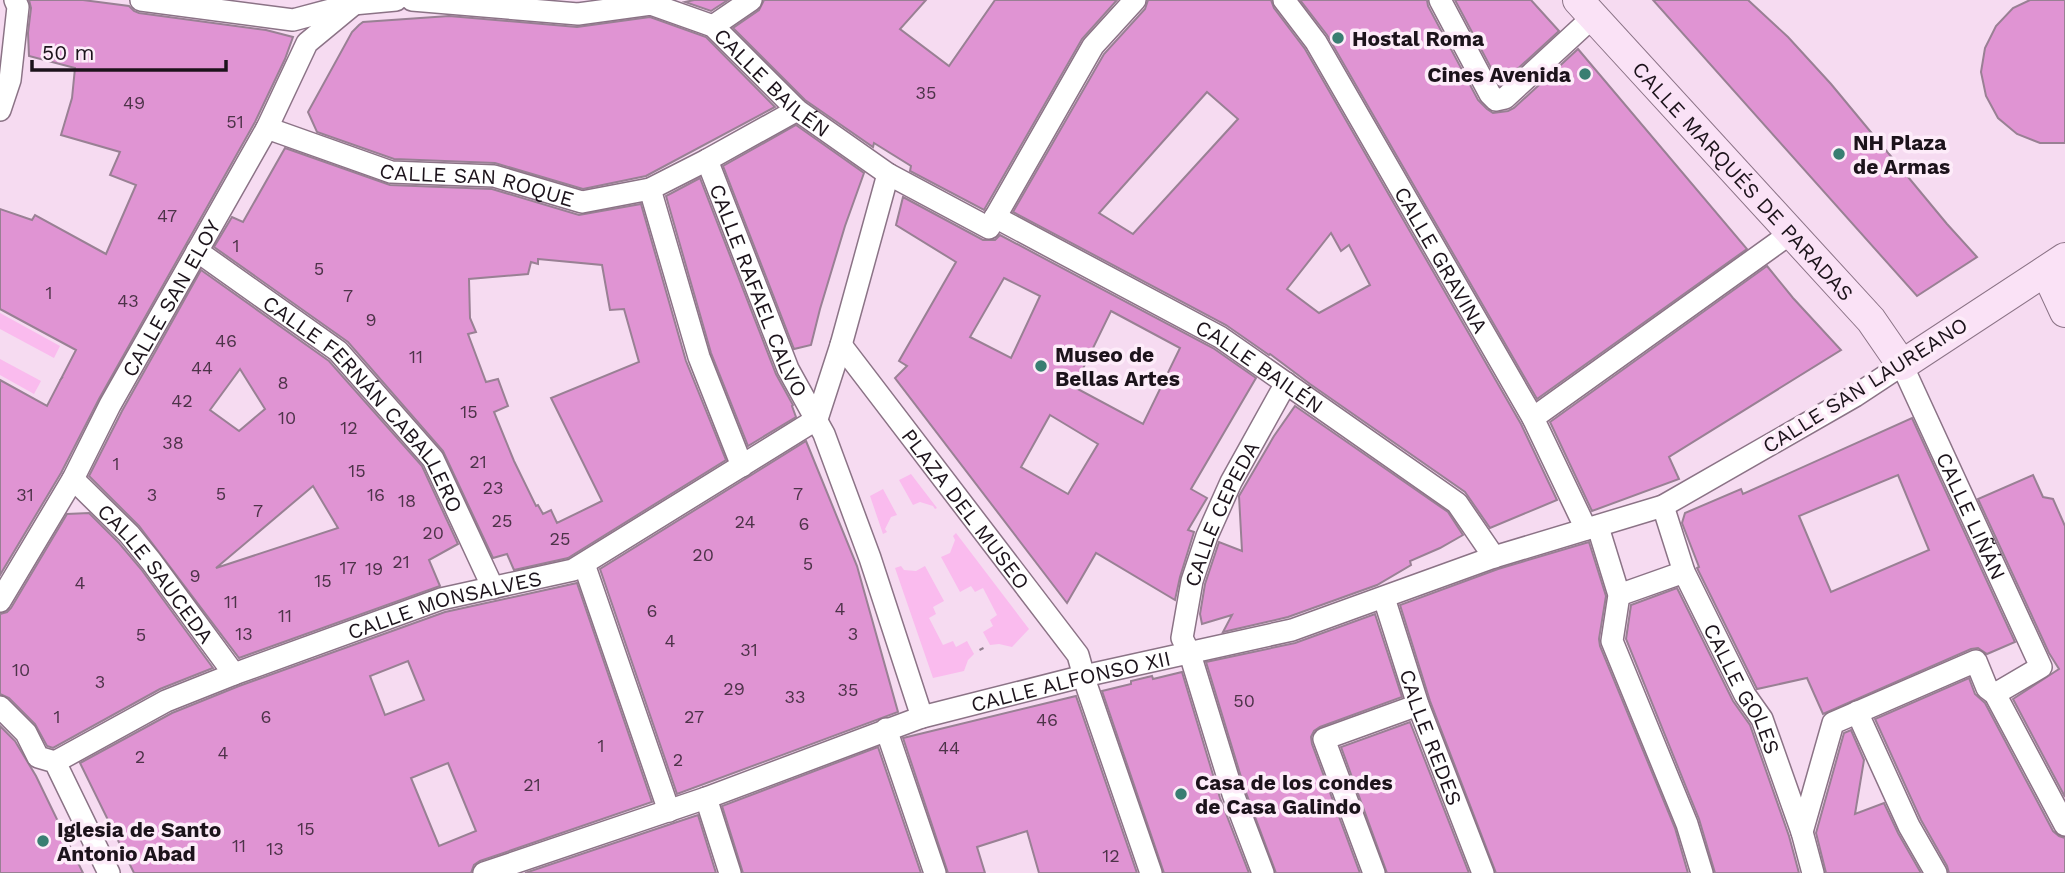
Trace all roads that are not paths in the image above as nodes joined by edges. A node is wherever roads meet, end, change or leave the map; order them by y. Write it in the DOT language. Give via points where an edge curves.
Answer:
graph roads {
  1 [pos="15,0"];
  2 [pos="141,0"];
  3 [pos="396,0"];
  4 [pos="412,0"];
  5 [pos="751,0"];
  6 [pos="1135,0"];
  7 [pos="1283,0"];
  8 [pos="1440,0"];
  9 [pos="356,2"];
  10 [pos="1586,9"];
  11 [pos="713,26"];
  12 [pos="0,110"];
  13 [pos="797,110"];
  14 [pos="267,128"];
  15 [pos="707,160"];
  16 [pos="888,174"];
  17 [pos="650,189"];
  18 [pos="992,222"];
  19 [pos="1791,233"];
  20 [pos="197,251"];
  21 [pos="2055,265"];
  22 [pos="2065,312"];
  23 [pos="841,345"];
  24 [pos="1902,365"];
  25 [pos="1286,383"];
  26 [pos="1533,418"];
  27 [pos="817,419"];
  28 [pos="742,466"];
  29 [pos="73,479"];
  30 [pos="1663,506"];
  31 [pos="1592,528"];
  32 [pos="1494,557"];
  33 [pos="584,564"];
  34 [pos="1684,572"];
  35 [pos="494,588"];
  36 [pos="1619,595"];
  37 [pos="1384,598"];
  38 [pos="0,601"];
  39 [pos="1190,654"];
  40 [pos="234,674"];
  41 [pos="1084,676"];
  42 [pos="1995,694"];
  43 [pos="1418,705"];
  44 [pos="0,707"];
  45 [pos="1857,712"];
  46 [pos="922,717"];
  47 [pos="886,729"];
  48 [pos="55,762"];
  49 [pos="706,798"];
  50 [pos="669,811"];
  51 [pos="2065,825"];
  52 [pos="1802,832"];
  53 [pos="109,873"];
  54 [pos="484,873"];
  55 [pos="730,873"];
  56 [pos="935,873"];
  57 [pos="1151,873"];
  58 [pos="1263,873"];
  59 [pos="1374,873"];
  60 [pos="1483,873"];
  61 [pos="1702,873"];
  62 [pos="1813,873"];
  63 [pos="1936,873"];
  1 -- 12 [label="street" via="10,80"];
  2 -- 9 [label="street" via="293,20"];
  3 -- 9 [label="street"];
  4 -- 11 [label="street, CALLE BAILÉN" via="578,14 652,4"];
  5 -- 11 [label="street"];
  6 -- 18 [label="street" via="1093,46"];
  7 -- 26 [label="street, CALLE GRAVINA" via="1316,42"];
  8 -- 10 [label="street" via="1496,100 1505,98"];
  9 -- 14 [label="street, CALLE SAN ELOY" via="307,43"];
  10 -- 19 [label="main road, CALLE MARQUÉS DE PARADAS"];
  11 -- 13 [label="street, CALLE BAILÉN"];
  13 -- 15 [label="street, CALLE SAN ROQUE"];
  13 -- 16 [label="street, CALLE BAILÉN"];
  14 -- 17 [label="street, CALLE SAN ROQUE" via="391,172 494,176 582,202"];
  14 -- 20 [label="street, CALLE SAN ELOY"];
  15 -- 17 [label="street, CALLE SAN ROQUE"];
  15 -- 27 [label="street, CALLE RAFAEL CALVO" via="788,369"];
  16 -- 18 [label="street, CALLE BAILÉN"];
  16 -- 23 [label="street"];
  17 -- 28 [label="street" via="699,357"];
  18 -- 25 [label="street, CALLE BAILÉN" via="1220,337"];
  19 -- 24 [label="main road, CALLE MARQUÉS DE PARADAS" via="1871,320"];
  19 -- 26 [label="street"];
  20 -- 29 [label="street, CALLE SAN ELOY" via="107,403"];
  20 -- 35 [label="street, CALLE FERNÁN CABALLERO" via="338,351 433,459"];
  21 -- 22 [label="main road"];
  21 -- 24 [label="main road, CALLE SAN LAUREANO"];
  23 -- 27 [label="street"];
  23 -- 41 [label="street, PLAZA DEL MUSEO" via="1078,655"];
  24 -- 30 [label="street, CALLE SAN LAUREANO"];
  24 -- 42 [label="street, CALLE LIÑÁN" via="2041,667"];
  25 -- 32 [label="street, CALLE BAILÉN" via="1457,503"];
  25 -- 39 [label="street, CALLE CEPEDA" via="1207,536 1192,580 1182,638"];
  26 -- 31 [label="street, CALLE GRAVINA"];
  27 -- 28 [label="street, CALLE MONSALVES"];
  27 -- 46 [label="street" via="870,558"];
  28 -- 33 [label="street, CALLE MONSALVES"];
  29 -- 38 [label="street, CALLE SAN ELOY"];
  29 -- 40 [label="street, CALLE SAUCEDA" via="152,561"];
  30 -- 31 [label="street, CALLE ALFONSO XII"];
  30 -- 34 [label="street, CALLE GOLES"];
  31 -- 32 [label="street, CALLE ALFONSO XII"];
  31 -- 36 [label="street, CALLE GRAVINA"];
  32 -- 37 [label="street, CALLE ALFONSO XII"];
  33 -- 35 [label="street, CALLE MONSALVES"];
  33 -- 50 [label="street"];
  34 -- 36 [label="street"];
  34 -- 52 [label="street, CALLE GOLES" via="1745,695 1762,719"];
  35 -- 40 [label="street, CALLE MONSALVES" via="441,599"];
  36 -- 61 [label="street" via="1612,640 1687,824"];
  37 -- 39 [label="street, CALLE ALFONSO XII" via="1292,630"];
  37 -- 43 [label="street, CALLE REDES"];
  39 -- 41 [label="street, CALLE ALFONSO XII"];
  39 -- 58 [label="street, CALLE CEPEDA"];
  40 -- 48 [label="street, CALLE MONSALVES" via="166,701"];
  41 -- 46 [label="street, CALLE ALFONSO XII"];
  41 -- 57 [label="street, PLAZA DEL MUSEO"];
  42 -- 45 [label="street" via="1987,688 1976,662"];
  42 -- 51 [label="street"];
  43 -- 59 [label="street" via="1324,739"];
  43 -- 60 [label="street, CALLE REDES"];
  44 -- 48 [label="street" via="26,733 38,757"];
  45 -- 52 [label="street" via="1833,723"];
  45 -- 63 [label="street" via="1909,826"];
  46 -- 47 [label="street, CALLE ALFONSO XII"];
  47 -- 49 [label="street, CALLE ALFONSO XII"];
  47 -- 56 [label="street"];
  48 -- 53 [label="street"];
  49 -- 50 [label="street, CALLE ALFONSO XII"];
  49 -- 55 [label="street"];
  50 -- 54 [label="street, CALLE ALFONSO XII"];
  52 -- 62 [label="street, CALLE GOLES"];
}
